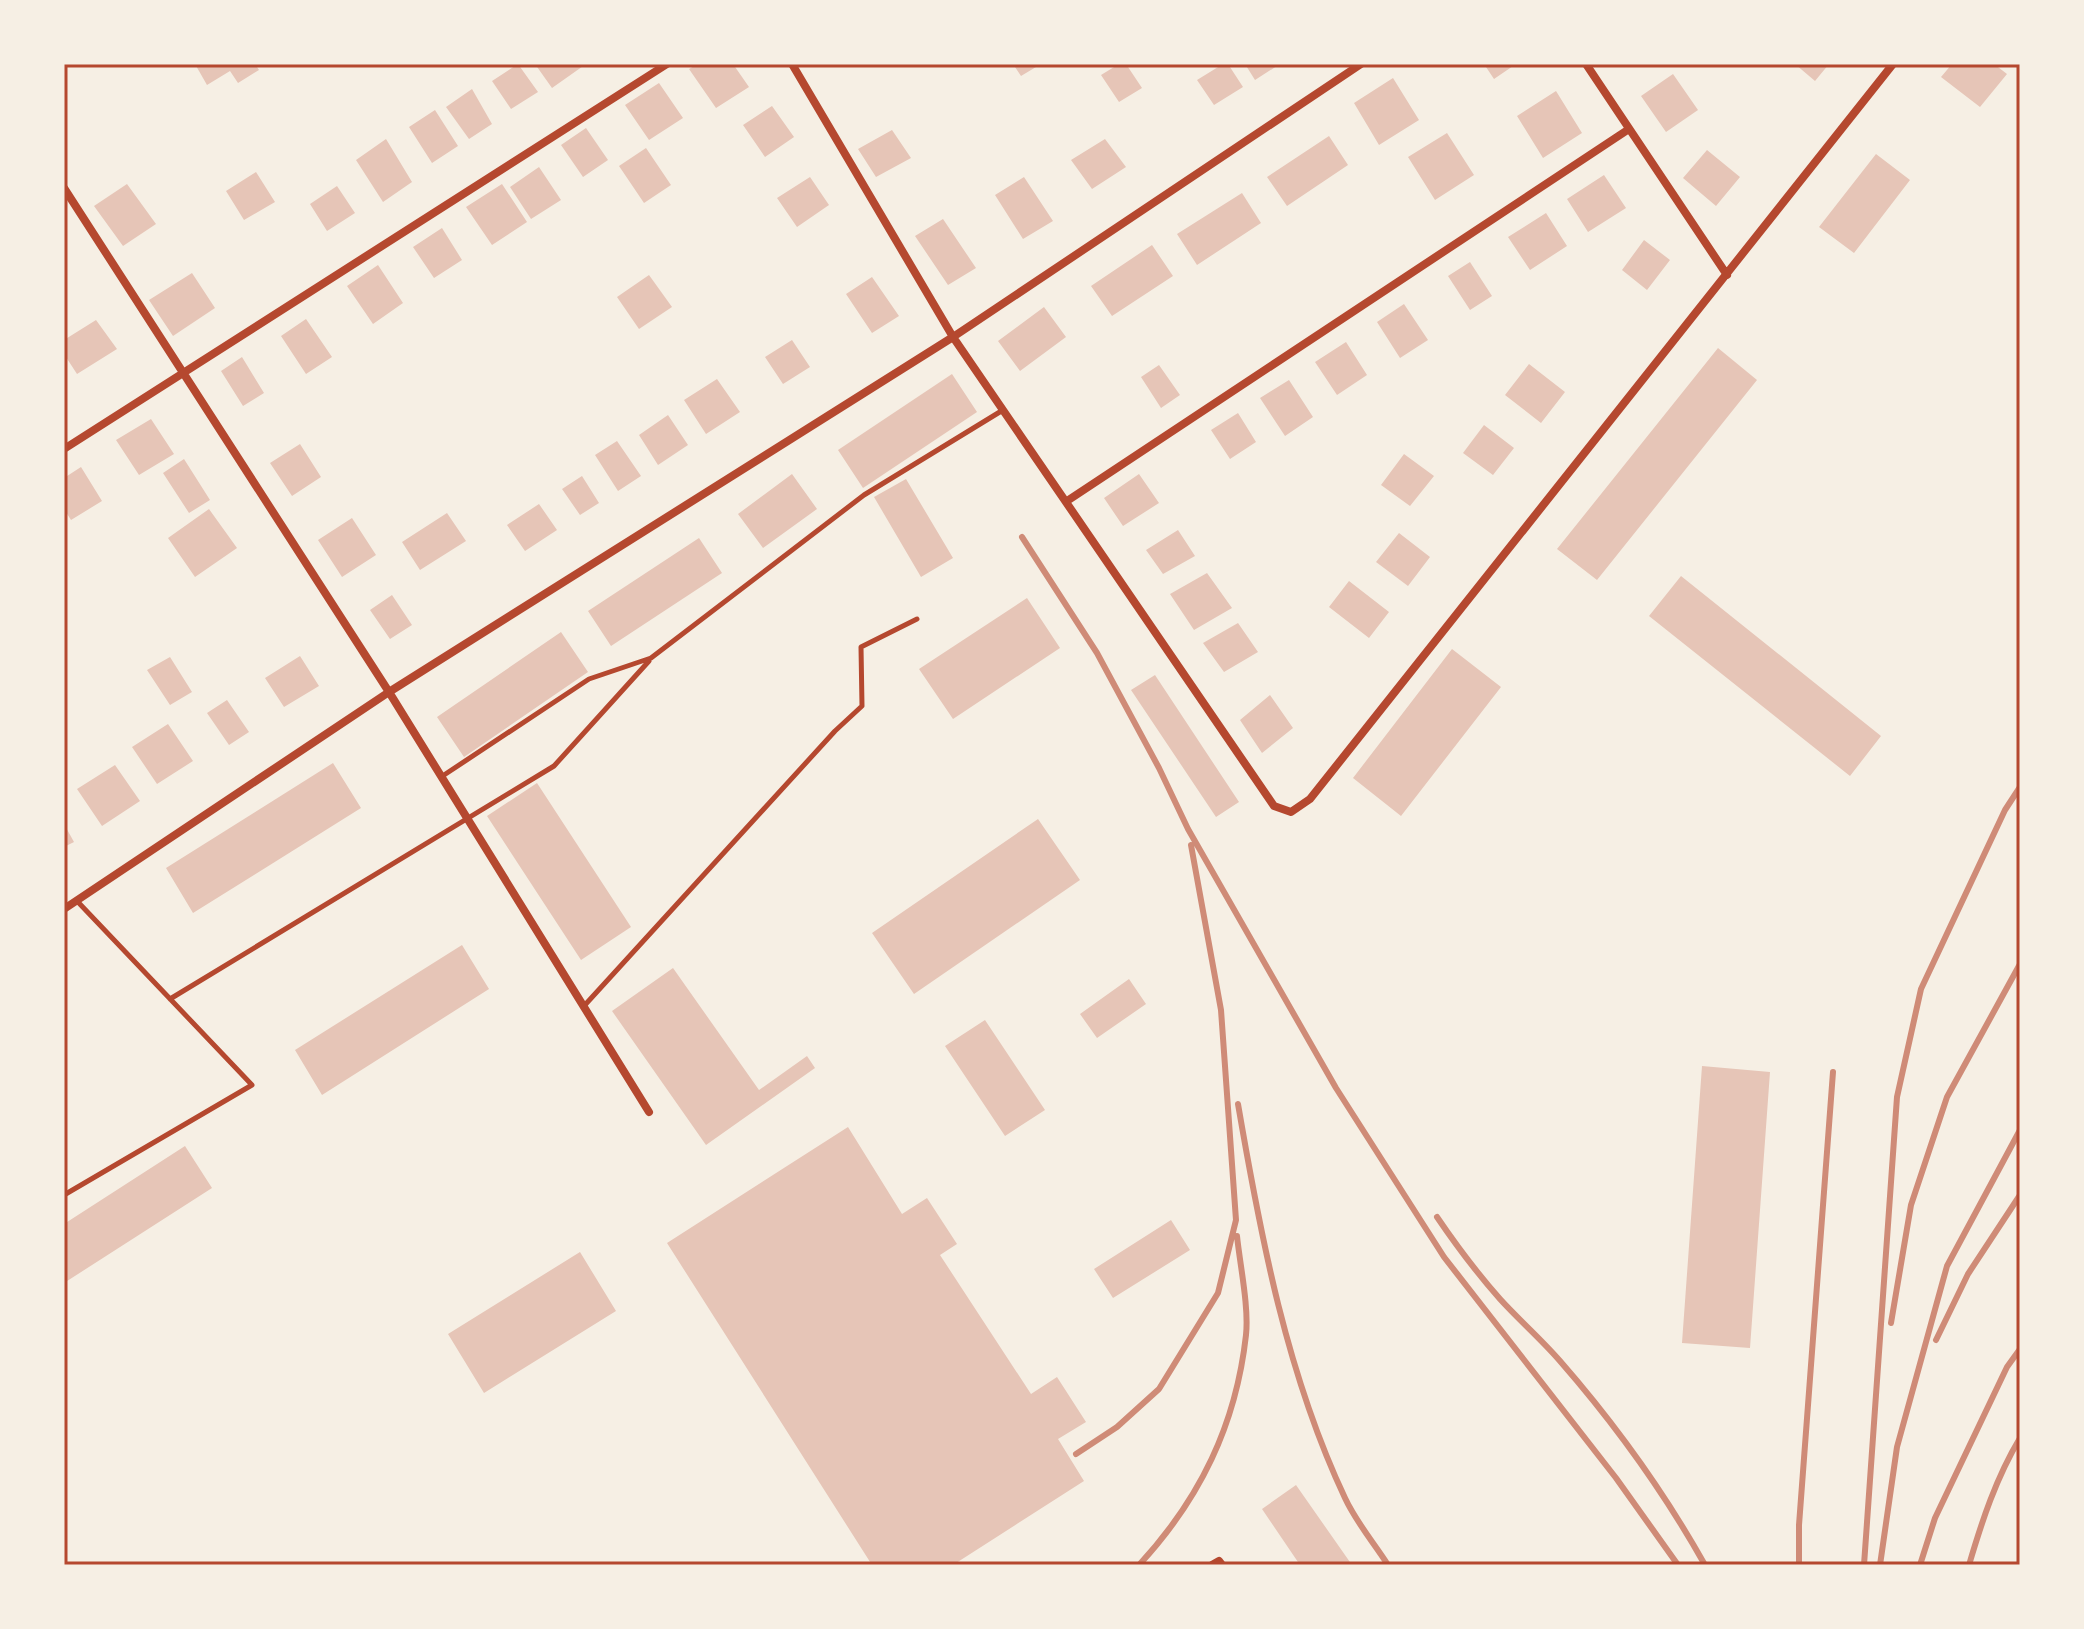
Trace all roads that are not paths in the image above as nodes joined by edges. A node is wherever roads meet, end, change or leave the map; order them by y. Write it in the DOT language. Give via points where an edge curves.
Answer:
graph roads {
  1 [pos="667,64"];
  2 [pos="792,64"];
  3 [pos="1361,64"];
  4 [pos="1586,64"];
  5 [pos="1893,64"];
  6 [pos="1629,129"];
  7 [pos="64,188"];
  8 [pos="1727,275"];
  9 [pos="953,337"];
  10 [pos="182,373"];
  11 [pos="1004,410"];
  12 [pos="64,449"];
  13 [pos="1067,501"];
  14 [pos="917,619"];
  15 [pos="651,658"];
  16 [pos="389,692"];
  17 [pos="441,777"];
  18 [pos="467,819"];
  19 [pos="77,901"];
  20 [pos="64,909"];
  21 [pos="170,999"];
  22 [pos="583,1007"];
  23 [pos="649,1112"];
  24 [pos="64,1195"];
  25 [pos="1212,1565"];
  26 [pos="1222,1565"];
  1 -- 10 [label="street"];
  2 -- 9 [label="street"];
  3 -- 9 [label="street"];
  4 -- 6 [label="street"];
  5 -- 8 [label="street"];
  6 -- 8 [label="street"];
  6 -- 13 [label="street"];
  7 -- 10 [label="street"];
  8 -- 13 [label="street" via="1310,799 1291,812 1274,806"];
  9 -- 11 [label="street"];
  9 -- 16 [label="street"];
  10 -- 12 [label="street"];
  10 -- 16 [label="street"];
  11 -- 13 [label="street"];
  11 -- 15 [label="lane" via="864,495"];
  14 -- 22 [label="lane" via="861,647 862,706"];
  15 -- 17 [label="lane" via="589,679"];
  15 -- 18 [label="lane" via="554,766"];
  16 -- 17 [label="street"];
  16 -- 19 [label="street"];
  17 -- 18 [label="street"];
  18 -- 21 [label="lane"];
  18 -- 22 [label="street"];
  19 -- 20 [label="street"];
  19 -- 21 [label="lane"];
  21 -- 24 [label="lane" via="252,1085"];
  22 -- 23 [label="street"];
  25 -- 26 [label="street"];
}
